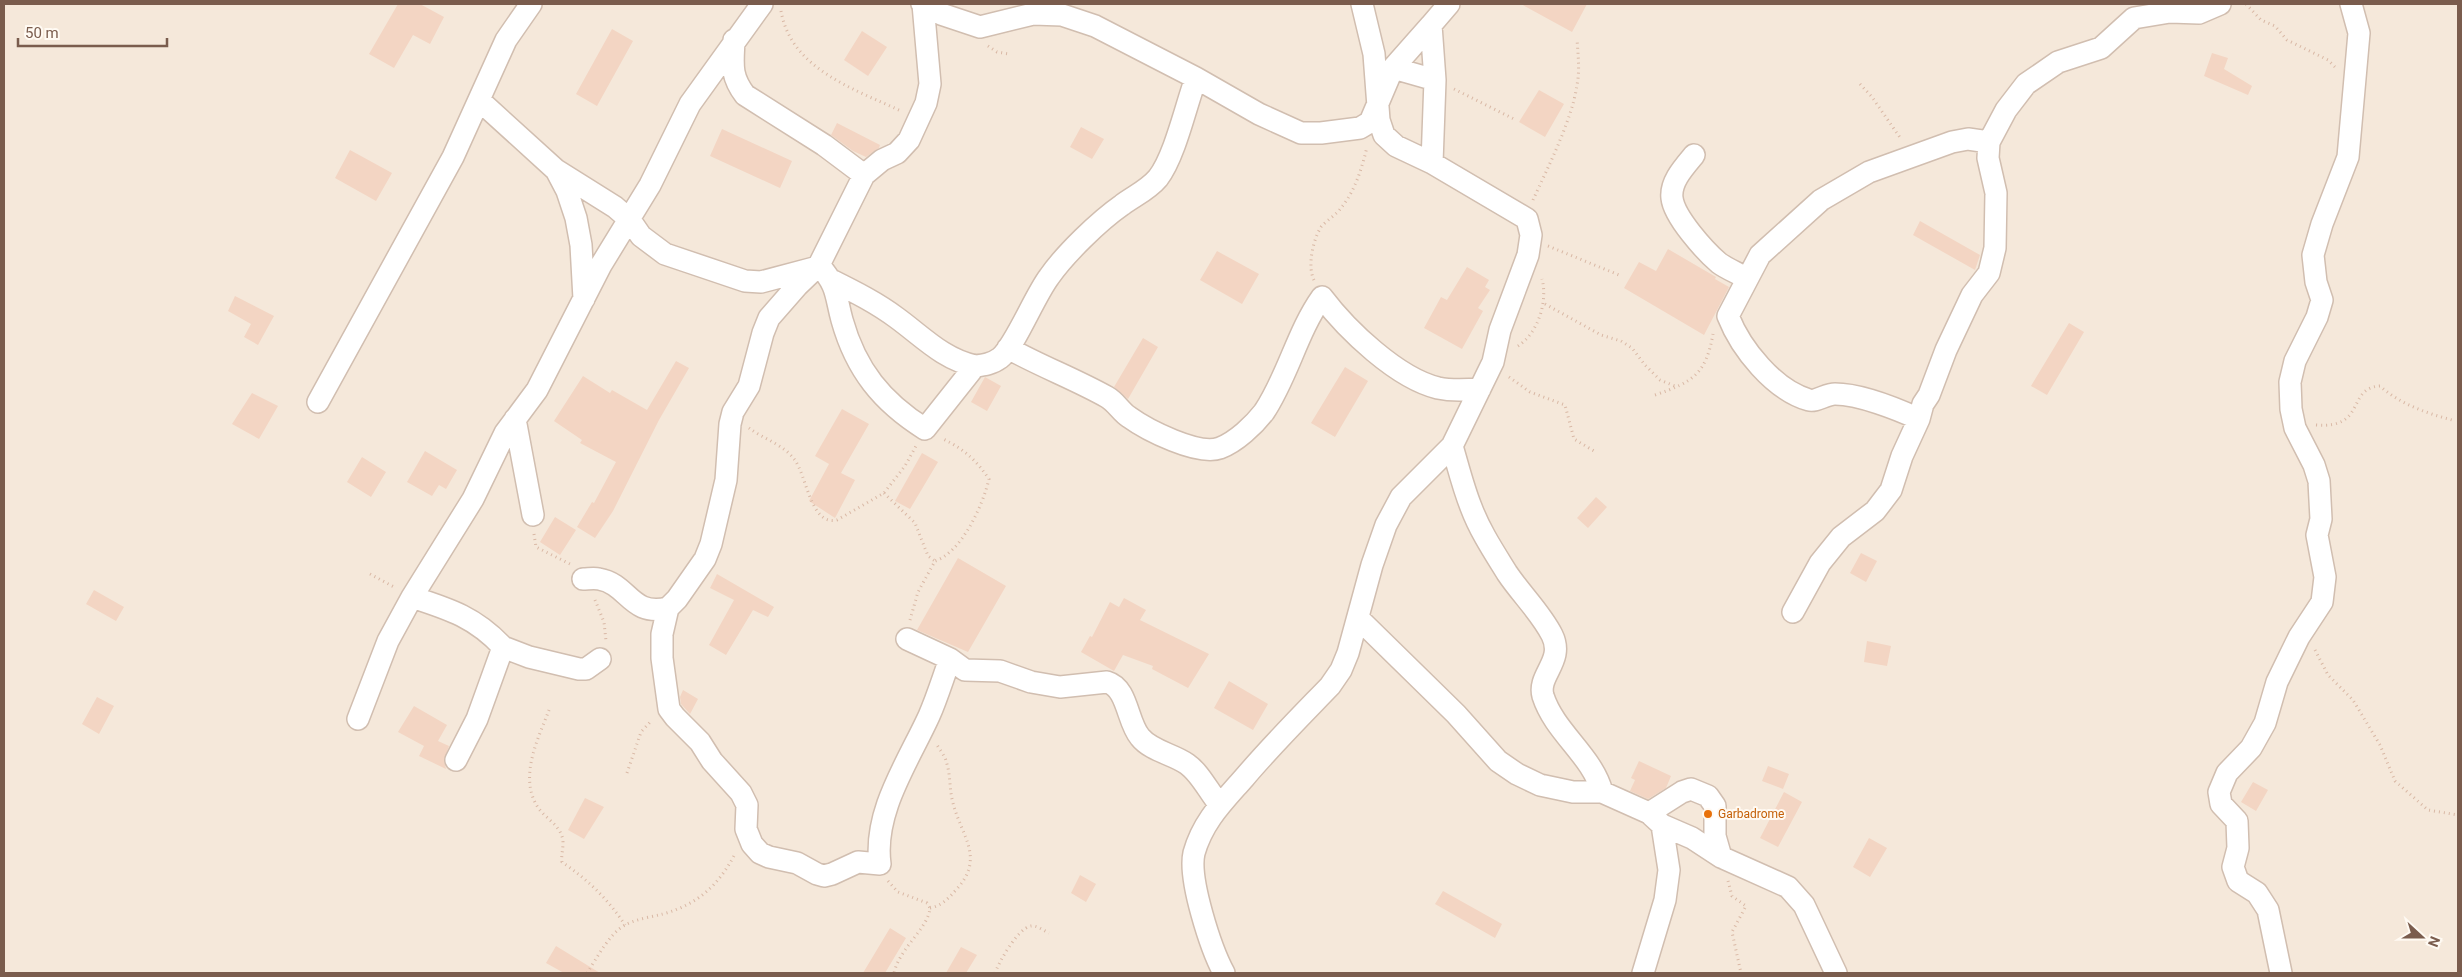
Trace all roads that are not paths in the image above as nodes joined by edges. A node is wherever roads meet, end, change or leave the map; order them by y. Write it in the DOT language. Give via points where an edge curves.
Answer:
graph roads {
  1 [pos="531,4"];
  2 [pos="762,4"];
  3 [pos="922,4"];
  4 [pos="1362,4"];
  5 [pos="1449,4"];
  6 [pos="2220,4"];
  7 [pos="2351,4"];
  8 [pos="1431,25"];
  9 [pos="734,40"];
  10 [pos="1393,68"];
  11 [pos="1196,78"];
  12 [pos="1435,80"];
  13 [pos="1379,99"];
  14 [pos="479,100"];
  15 [pos="1989,142"];
  16 [pos="1694,155"];
  17 [pos="1432,163"];
  18 [pos="556,170"];
  19 [pos="864,174"];
  20 [pos="630,220"];
  21 [pos="823,271"];
  22 [pos="1746,278"];
  23 [pos="584,299"];
  24 [pos="1008,348"];
  25 [pos="975,366"];
  26 [pos="1480,389"];
  27 [pos="318,402"];
  28 [pos="515,419"];
  29 [pos="1919,419"];
  30 [pos="1452,446"];
  31 [pos="534,515"];
  32 [pos="583,579"];
  33 [pos="412,598"];
  34 [pos="668,608"];
  35 [pos="1793,612"];
  36 [pos="1358,618"];
  37 [pos="907,639"];
  38 [pos="503,647"];
  39 [pos="600,658"];
  40 [pos="950,658"];
  41 [pos="358,719"];
  42 [pos="456,760"];
  43 [pos="1602,792"];
  44 [pos="1219,804"];
  45 [pos="1656,819"];
  46 [pos="1721,857"];
  47 [pos="1217,969"];
  48 [pos="1643,973"];
  49 [pos="1836,973"];
  50 [pos="2280,973"];
  1 -- 14 [label="street" via="492,65"];
  2 -- 9 [label="street"];
  3 -- 11 [label="street" via="980,27 1033,14 1062,15 1102,29"];
  3 -- 19 [label="street" via="930,84 926,103 910,140 897,153"];
  4 -- 13 [label="street" via="1374,54"];
  5 -- 8 [label="street"];
  6 -- 15 [label="street" via="2199,13 2170,12 2134,18 2101,48 2050,66 2014,98"];
  7 -- 50 [label="street" via="2360,33 2348,157 2313,255 2322,300 2295,361 2290,382 2295,428 2319,481 2321,519 2317,535 2325,577 2322,602 2276,682 2264,723 2251,748 2227,773 2219,792 2221,804 2237,822 2238,848 2233,867 2238,881 2257,893 2268,910"];
  8 -- 10 [label="street"];
  8 -- 12 [label="street"];
  9 -- 19 [label="street" via="732,72 745,95"];
  9 -- 20 [label="street" via="690,104"];
  10 -- 12 [label="street"];
  10 -- 13 [label="street"];
  11 -- 13 [label="street" via="1259,114 1301,133 1360,128 1370,122"];
  11 -- 24 [label="street" via="1169,157 1158,177 1122,205 1054,270 1037,292"];
  12 -- 17 [label="street"];
  13 -- 17 [label="street" via="1379,120 1384,135 1396,146"];
  14 -- 18 [label="street"];
  14 -- 27 [label="street" via="453,157"];
  15 -- 22 [label="street" via="1968,139 1869,172 1821,200 1760,254"];
  15 -- 29 [label="street" via="1988,158 1996,193 1995,248 1989,273 1972,296 1946,350"];
  16 -- 22 [label="street" via="1674,185 1672,198 1678,214 1720,263"];
  17 -- 26 [label="street" via="1529,236 1493,362"];
  18 -- 20 [label="street"];
  18 -- 23 [label="street" via="576,218"];
  19 -- 21 [label="street"];
  20 -- 21 [label="street" via="641,236 664,254 745,281 761,282"];
  20 -- 23 [label="street"];
  21 -- 25 [label="street" via="882,307 941,353"];
  21 -- 25 [label="street" via="862,367 892,407 925,429"];
  21 -- 34 [label="street" via="796,286 769,318 762,333 749,386 733,412 728,436 726,480 706,560"];
  22 -- 29 [label="street" via="1728,316 1749,353 1765,372 1800,397 1812,401 1834,394 1864,400"];
  23 -- 28 [label="street" via="537,390"];
  24 -- 25 [label="street" via="1001,358"];
  24 -- 26 [label="street" via="1108,397 1126,416 1151,431 1210,449 1221,448 1246,431 1264,411 1309,316 1322,297 1364,343 1415,380 1459,391"];
  26 -- 30 [label="street"];
  28 -- 31 [label="street"];
  28 -- 33 [label="street" via="473,499"];
  29 -- 35 [label="street" via="1902,456 1892,490 1875,511 1842,537 1820,563"];
  30 -- 36 [label="street" via="1401,497 1386,525"];
  30 -- 43 [label="street" via="1471,508 1484,535 1507,574 1552,634 1556,655 1543,695 1564,733 1598,777"];
  32 -- 34 [label="street" via="599,579 611,584 640,607"];
  33 -- 38 [label="street" via="456,612 478,624"];
  33 -- 41 [label="street" via="388,641"];
  34 -- 40 [label="street" via="662,644 669,709 740,793 747,805 746,828 752,844 760,853 797,863 817,874 832,874 858,862 880,864 879,837 885,812 929,716"];
  36 -- 43 [label="street" via="1456,714 1498,761 1540,785 1573,792"];
  36 -- 44 [label="street" via="1348,653 1330,686"];
  37 -- 40 [label="street"];
  38 -- 39 [label="street" via="579,669 586,669"];
  38 -- 42 [label="street" via="477,718"];
  40 -- 44 [label="street" via="965,670 1000,671 1044,686 1112,683 1140,738 1188,765"];
  43 -- 45 [label="street"];
  44 -- 47 [label="street" via="1194,854 1192,875"];
  45 -- 46 [label="street"];
  45 -- 46 [label="street" via="1682,792 1691,789 1708,796 1715,806 1716,836"];
  45 -- 48 [label="street" via="1669,870 1665,900"];
  46 -- 49 [label="street" via="1788,887 1804,904"];
}
